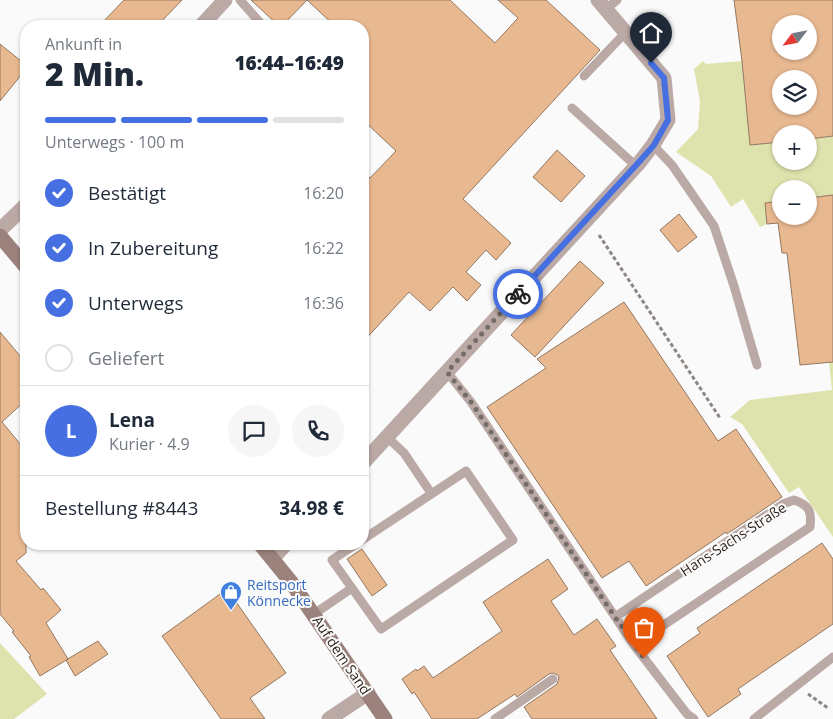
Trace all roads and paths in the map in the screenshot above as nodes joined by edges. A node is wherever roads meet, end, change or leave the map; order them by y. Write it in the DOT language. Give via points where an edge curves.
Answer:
graph roads {
  1 [pos="225,0"];
  2 [pos="240,0"];
  3 [pos="607,3"];
  4 [pos="206,20"];
  5 [pos="258,20"];
  6 [pos="626,32"];
  7 [pos="584,76"];
  8 [pos="572,108"];
  9 [pos="654,145"];
  10 [pos="636,166"];
  11 [pos="20,211"];
  12 [pos="0,230"];
  13 [pos="599,235"];
  14 [pos="0,236"];
  15 [pos="20,261"];
  16 [pos="757,365"];
  17 [pos="447,372"];
  18 [pos="720,418"];
  19 [pos="387,436"];
  20 [pos="369,456"];
  21 [pos="432,493"];
  22 [pos="369,535"];
  23 [pos="265,550"];
  24 [pos="280,550"];
  25 [pos="347,550"];
  26 [pos="272,558"];
  27 [pos="352,588"];
  28 [pos="314,614"];
  29 [pos="615,617"];
  30 [pos="634,645"];
  31 [pos="833,657"];
  32 [pos="553,679"];
  33 [pos="796,686"];
  34 [pos="368,693"];
  35 [pos="828,708"];
  36 [pos="329,719"];
  37 [pos="386,719"];
  38 [pos="494,719"];
  39 [pos="694,719"];
  40 [pos="754,719"];
  1 -- 4 [label="street"];
  2 -- 5 [label="lane"];
  3 -- 6 [label="street"];
  6 -- 7 [label="lane"];
  6 -- 9 [label="street" via="664,78 668,120"];
  8 -- 10 [label="lane"];
  9 -- 10 [label="street"];
  9 -- 16 [label="lane" via="672,165 714,226"];
  10 -- 17 [label="street"];
  11 -- 12 [label="street"];
  13 -- 18 [label="path"];
  14 -- 15 [label="street"];
  17 -- 19 [label="street"];
  17 -- 29 [label="lane" via="471,402"];
  19 -- 20 [label="street"];
  19 -- 21 [label="lane" via="404,453"];
  21 -- 22 [label="lane"];
  21 -- 27 [label="lane" via="466,470 512,540 381,629"];
  23 -- 26 [label="street, Auf dem Sand"];
  24 -- 26 [label="street"];
  25 -- 27 [label="lane" via="332,560"];
  26 -- 28 [label="street, Auf dem Sand"];
  27 -- 28 [label="lane"];
  28 -- 34 [label="street, Auf dem Sand"];
  29 -- 30 [label="lane"];
  29 -- 30 [label="lane, Hans-Sachs-Straße" via="784,504 794,500 804,503 811,515 810,526"];
  30 -- 39 [label="lane"];
  31 -- 33 [label="lane"];
  32 -- 38 [label="lane"];
  33 -- 35 [label="path"];
  33 -- 40 [label="lane"];
  34 -- 36 [label="street"];
  34 -- 37 [label="street, Auf dem Sand"];
}
